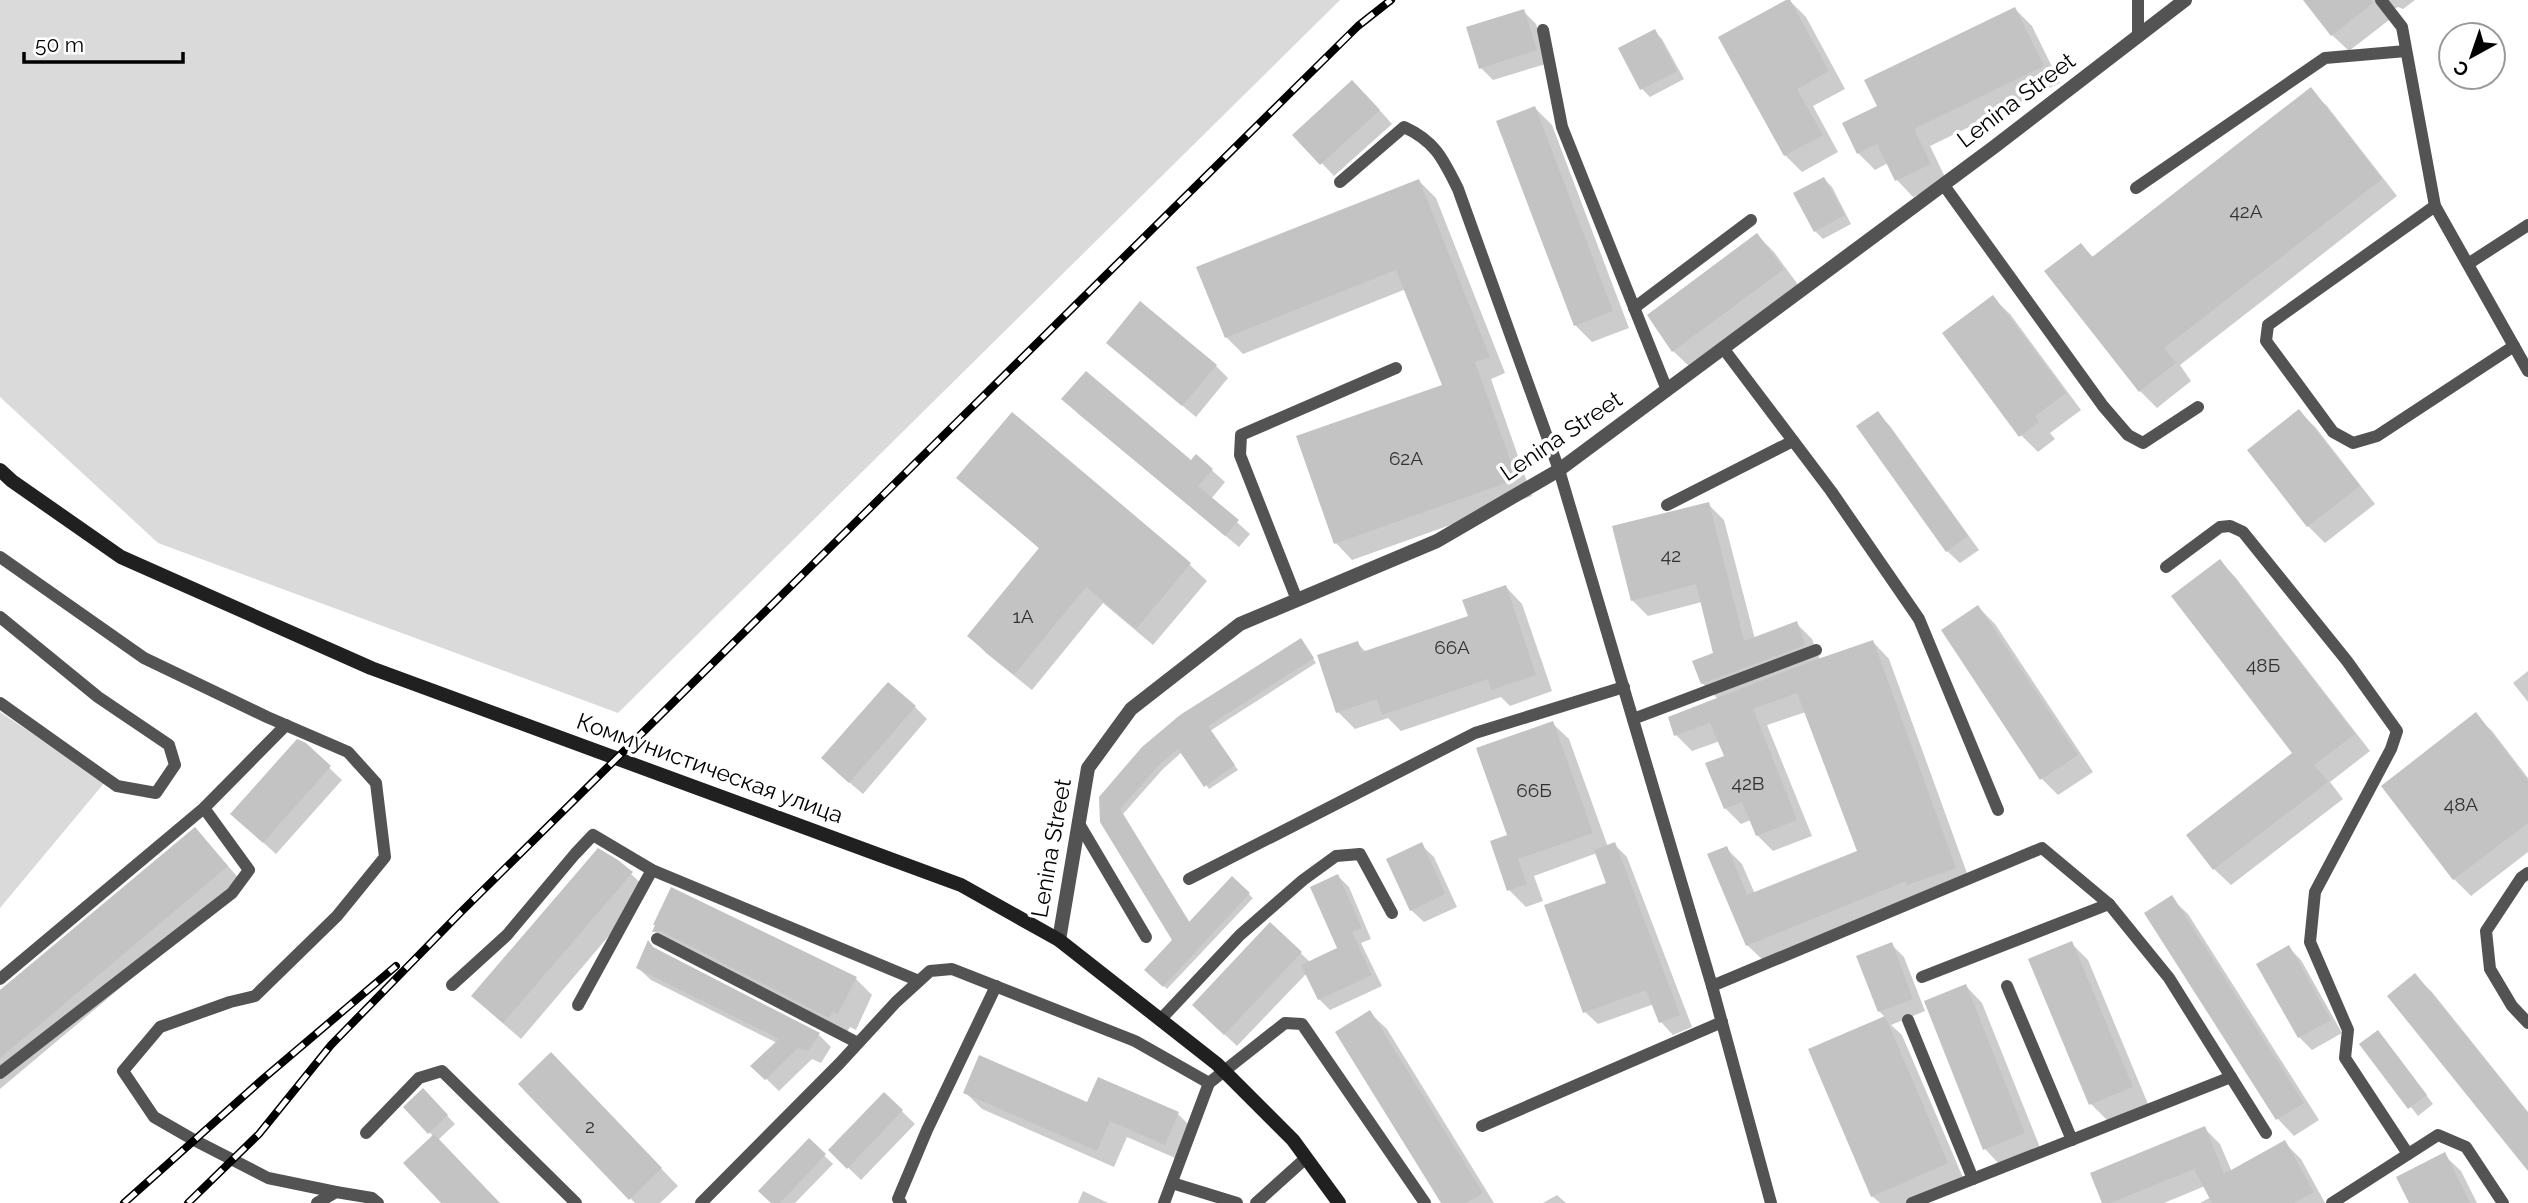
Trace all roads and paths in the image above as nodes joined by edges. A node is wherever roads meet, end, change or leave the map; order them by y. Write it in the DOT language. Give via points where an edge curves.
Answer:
graph roads {
  1 [pos="2138,0"];
  2 [pos="2185,0"];
  3 [pos="2381,0"];
  4 [pos="1543,30"];
  5 [pos="2138,36"];
  6 [pos="2406,51"];
  7 [pos="1340,182"];
  8 [pos="1943,184"];
  9 [pos="2136,188"];
  10 [pos="2435,206"];
  11 [pos="1751,220"];
  12 [pos="2528,225"];
  13 [pos="2468,264"];
  14 [pos="1634,308"];
  15 [pos="2514,346"];
  16 [pos="1723,348"];
  17 [pos="1396,368"];
  18 [pos="2528,371"];
  19 [pos="1667,390"];
  20 [pos="2198,407"];
  21 [pos="1793,441"];
  22 [pos="0,470"];
  23 [pos="1559,470"];
  24 [pos="1667,505"];
  25 [pos="0,557"];
  26 [pos="2166,567"];
  27 [pos="1297,600"];
  28 [pos="0,617"];
  29 [pos="1816,650"];
  30 [pos="1624,687"];
  31 [pos="0,703"];
  32 [pos="1633,719"];
  33 [pos="286,725"];
  34 [pos="205,808"];
  35 [pos="1998,810"];
  36 [pos="1079,822"];
  37 [pos="652,870"];
  38 [pos="2528,873"];
  39 [pos="1189,879"];
  40 [pos="2109,904"];
  41 [pos="1392,913"];
  42 [pos="1146,937"];
  43 [pos="657,939"];
  44 [pos="1059,940"];
  45 [pos="1922,976"];
  46 [pos="0,979"];
  47 [pos="919,981"];
  48 [pos="452,985"];
  49 [pos="996,986"];
  50 [pos="1712,986"];
  51 [pos="2007,986"];
  52 [pos="578,1005"];
  53 [pos="1160,1020"];
  54 [pos="1908,1020"];
  55 [pos="1722,1022"];
  56 [pos="2528,1023"];
  57 [pos="858,1043"];
  58 [pos="1225,1072"];
  59 [pos="0,1073"];
  60 [pos="2231,1077"];
  61 [pos="1209,1083"];
  62 [pos="1482,1126"];
  63 [pos="366,1133"];
  64 [pos="2266,1133"];
  65 [pos="2072,1140"];
  66 [pos="2408,1154"];
  67 [pos="1306,1158"];
  68 [pos="1973,1179"];
  69 [pos="1172,1183"];
  70 [pos="336,1192"];
  71 [pos="317,1203"];
  72 [pos="378,1203"];
  73 [pos="576,1203"];
  74 [pos="701,1203"];
  75 [pos="901,1203"];
  76 [pos="1164,1203"];
  77 [pos="1237,1203"];
  78 [pos="1256,1203"];
  79 [pos="1339,1203"];
  80 [pos="1425,1203"];
  81 [pos="1771,1203"];
  82 [pos="1912,1203"];
  83 [pos="2332,1203"];
  84 [pos="2503,1203"];
  1 -- 5 [label="lane"];
  2 -- 5 [label="street, Lenina Street"];
  3 -- 6 [label="lane" via="2402,27"];
  4 -- 14 [label="lane" via="1562,127"];
  5 -- 8 [label="street, Lenina Street"];
  6 -- 9 [label="lane" via="2325,58"];
  6 -- 10 [label="lane"];
  7 -- 23 [label="lane" via="1404,127 1420,134 1440,154 1458,189"];
  8 -- 16 [label="street, Lenina Street"];
  8 -- 20 [label="lane" via="2129,435 2143,443"];
  10 -- 13 [label="lane"];
  10 -- 15 [label="lane" via="2268,325 2266,341 2333,432 2353,443 2377,436"];
  11 -- 14 [label="lane"];
  12 -- 13 [label="lane"];
  13 -- 15 [label="lane"];
  14 -- 19 [label="lane"];
  15 -- 18 [label="lane"];
  16 -- 19 [label="street, Lenina Street"];
  16 -- 21 [label="lane"];
  17 -- 27 [label="lane" via="1241,435 1240,455"];
  19 -- 23 [label="street, Lenina Street"];
  21 -- 24 [label="lane"];
  21 -- 35 [label="lane" via="1919,619"];
  22 -- 44 [label="main road, Коммунистическая улица" via="121,557 359,663 961,885"];
  23 -- 27 [label="street, Lenina Street" via="1437,541"];
  23 -- 30 [label="lane"];
  25 -- 33 [label="lane" via="144,658"];
  26 -- 66 [label="lane" via="2220,527 2244,531 2398,731 2315,892 2310,943 2348,1030 2345,1058"];
  27 -- 36 [label="street, Lenina Street" via="1240,624 1131,709 1088,768"];
  28 -- 31 [label="lane" via="98,697 169,745 175,765 156,793 117,786"];
  29 -- 32 [label="lane"];
  30 -- 32 [label="lane"];
  30 -- 39 [label="lane" via="1475,733"];
  32 -- 50 [label="lane"];
  33 -- 34 [label="lane"];
  33 -- 70 [label="lane" via="348,752 376,783 385,857 337,916 256,996 160,1027 123,1071 154,1117 204,1146 268,1178"];
  34 -- 46 [label="lane"];
  34 -- 59 [label="lane" via="249,870 232,893"];
  36 -- 42 [label="lane"];
  36 -- 44 [label="street, Lenina Street"];
  37 -- 47 [label="lane"];
  37 -- 48 [label="lane" via="593,835 507,935"];
  37 -- 52 [label="lane"];
  38 -- 56 [label="lane" via="2486,931 2490,969"];
  40 -- 45 [label="lane"];
  40 -- 50 [label="lane" via="2042,848"];
  40 -- 60 [label="lane" via="2169,978"];
  41 -- 53 [label="lane" via="1360,854 1336,856 1240,935"];
  43 -- 57 [label="lane"];
  44 -- 53 [label="main road, Коммунистическая улица"];
  47 -- 49 [label="lane" via="930,971 952,969"];
  47 -- 57 [label="lane"];
  49 -- 61 [label="lane" via="1135,1041"];
  49 -- 75 [label="lane" via="927,1130 898,1199"];
  50 -- 55 [label="lane"];
  51 -- 65 [label="lane"];
  53 -- 58 [label="main road, Коммунистическая улица"];
  54 -- 68 [label="lane"];
  55 -- 62 [label="lane"];
  55 -- 81 [label="lane"];
  57 -- 74 [label="lane"];
  58 -- 61 [label="lane"];
  58 -- 67 [label="main road, Коммунистическая улица"];
  58 -- 80 [label="lane" via="1285,1023 1302,1024"];
  60 -- 64 [label="lane"];
  60 -- 65 [label="lane"];
  61 -- 69 [label="lane"];
  63 -- 73 [label="lane" via="419,1078 442,1071"];
  65 -- 68 [label="lane"];
  66 -- 83 [label="lane"];
  66 -- 84 [label="lane" via="2438,1135 2466,1147"];
  67 -- 78 [label="lane"];
  67 -- 79 [label="main road, Коммунистическая улица"];
  68 -- 82 [label="lane"];
  69 -- 76 [label="lane"];
  69 -- 77 [label="lane"];
  70 -- 71 [label="lane"];
  70 -- 72 [label="lane"];
}
